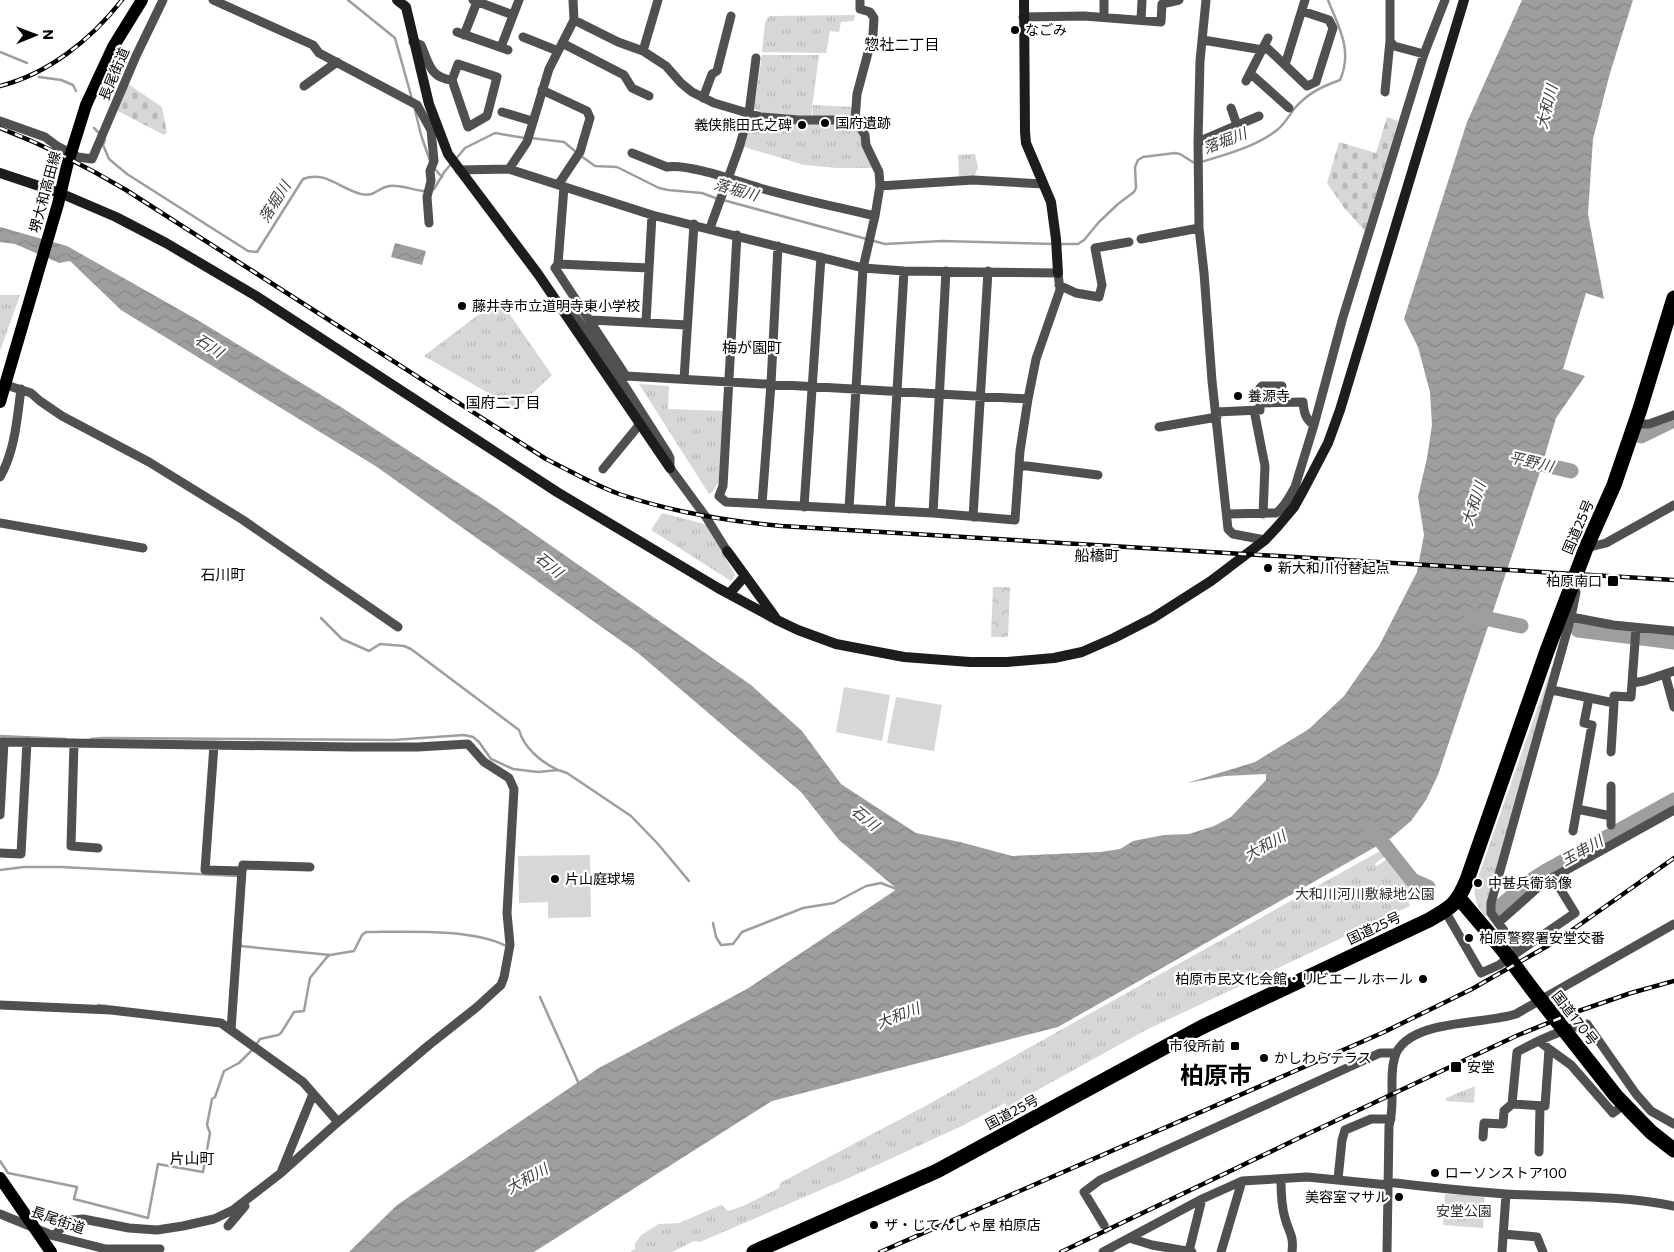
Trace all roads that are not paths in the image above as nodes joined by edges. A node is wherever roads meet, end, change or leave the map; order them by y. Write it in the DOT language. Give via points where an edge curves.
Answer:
graph roads {
  1 [pos="142,0"];
  2 [pos="162,0"];
  3 [pos="213,0"];
  4 [pos="397,0"];
  5 [pos="519,0"];
  6 [pos="573,0"];
  7 [pos="658,0"];
  8 [pos="860,0"];
  9 [pos="1024,0"];
  10 [pos="1104,0"];
  11 [pos="1142,0"];
  12 [pos="1179,0"];
  13 [pos="1206,0"];
  14 [pos="1305,0"];
  15 [pos="1390,0"];
  16 [pos="1444,0"];
  17 [pos="1464,0"];
  18 [pos="475,1"];
  19 [pos="407,3"];
  20 [pos="1302,11"];
  21 [pos="513,15"];
  22 [pos="731,16"];
  23 [pos="1023,17"];
  24 [pos="1104,17"];
  25 [pos="574,20"];
  26 [pos="1141,20"];
  27 [pos="523,37"];
  28 [pos="1202,40"];
  29 [pos="1390,41"];
  30 [pos="413,42"];
  31 [pos="1265,45"];
  32 [pos="560,47"];
  33 [pos="643,51"];
  34 [pos="1424,54"];
  35 [pos="756,58"];
  36 [pos="337,62"];
  37 [pos="1285,65"];
  38 [pos="452,80"];
  39 [pos="304,86"];
  40 [pos="542,90"];
  41 [pos="1385,92"];
  42 [pos="649,96"];
  43 [pos="703,98"];
  44 [pos="1231,108"];
  45 [pos="1289,108"];
  46 [pos="502,112"];
  47 [pos="749,113"];
  48 [pos="1258,116"];
  49 [pos="532,120"];
  50 [pos="855,120"];
  51 [pos="0,121"];
  52 [pos="1237,125"];
  53 [pos="434,129"];
  54 [pos="1198,142"];
  55 [pos="632,153"];
  56 [pos="509,169"];
  57 [pos="459,170"];
  58 [pos="0,173"];
  59 [pos="728,178"];
  60 [pos="1043,184"];
  61 [pos="561,186"];
  62 [pos="880,186"];
  63 [pos="59,199"];
  64 [pos="652,215"];
  65 [pos="875,216"];
  66 [pos="429,223"];
  67 [pos="694,224"];
  68 [pos="710,228"];
  69 [pos="1199,228"];
  70 [pos="737,235"];
  71 [pos="1141,239"];
  72 [pos="1129,242"];
  73 [pos="778,246"];
  74 [pos="821,257"];
  75 [pos="558,264"];
  76 [pos="649,268"];
  77 [pos="863,268"];
  78 [pos="904,271"];
  79 [pos="946,271"];
  80 [pos="988,271"];
  81 [pos="1058,273"];
  82 [pos="1059,285"];
  83 [pos="1674,298"];
  84 [pos="560,306"];
  85 [pos="591,320"];
  86 [pos="646,322"];
  87 [pos="687,325"];
  88 [pos="624,378"];
  89 [pos="684,379"];
  90 [pos="728,381"];
  91 [pos="4,382"];
  92 [pos="771,384"];
  93 [pos="1282,386"];
  94 [pos="812,388"];
  95 [pos="21,389"];
  96 [pos="855,390"];
  97 [pos="896,392"];
  98 [pos="939,395"];
  99 [pos="979,397"];
  100 [pos="1028,399"];
  101 [pos="0,402"];
  102 [pos="1260,403"];
  103 [pos="1254,410"];
  104 [pos="1216,415"];
  105 [pos="1674,415"];
  106 [pos="640,424"];
  107 [pos="1635,424"];
  108 [pos="1314,425"];
  109 [pos="1159,427"];
  110 [pos="1019,464"];
  111 [pos="670,468"];
  112 [pos="603,469"];
  113 [pos="1098,475"];
  114 [pos="0,477"];
  115 [pos="1295,486"];
  116 [pos="1297,501"];
  117 [pos="762,504"];
  118 [pos="1674,505"];
  119 [pos="804,507"];
  120 [pos="849,509"];
  121 [pos="890,511"];
  122 [pos="933,513"];
  123 [pos="1226,514"];
  124 [pos="1263,514"];
  125 [pos="973,517"];
  126 [pos="0,522"];
  127 [pos="1264,540"];
  128 [pos="142,548"];
  129 [pos="1586,548"];
  130 [pos="728,551"];
  131 [pos="745,576"];
  132 [pos="1572,585"];
  133 [pos="729,594"];
  134 [pos="1571,617"];
  135 [pos="779,621"];
  136 [pos="398,627"];
  137 [pos="1636,628"];
  138 [pos="1674,632"];
  139 [pos="1669,673"];
  140 [pos="1632,682"];
  141 [pos="1552,690"];
  142 [pos="1589,698"];
  143 [pos="1614,703"];
  144 [pos="1674,706"];
  145 [pos="2,742"];
  146 [pos="27,742"];
  147 [pos="74,743"];
  148 [pos="214,745"];
  149 [pos="1611,752"];
  150 [pos="1611,786"];
  151 [pos="1577,809"];
  152 [pos="1674,810"];
  153 [pos="0,814"];
  154 [pos="1573,831"];
  155 [pos="98,848"];
  156 [pos="0,853"];
  157 [pos="310,867"];
  158 [pos="242,871"];
  159 [pos="1553,877"];
  160 [pos="1459,898"];
  161 [pos="1445,911"];
  162 [pos="1498,923"];
  163 [pos="1674,924"];
  164 [pos="1519,951"];
  165 [pos="0,1005"];
  166 [pos="1545,1005"];
  167 [pos="231,1030"];
  168 [pos="1539,1041"];
  169 [pos="1549,1049"];
  170 [pos="1396,1053"];
  171 [pos="313,1094"];
  172 [pos="1512,1104"];
  173 [pos="1540,1106"];
  174 [pos="1617,1110"];
  175 [pos="1391,1119"];
  176 [pos="338,1122"];
  177 [pos="1674,1124"];
  178 [pos="1483,1137"];
  179 [pos="1674,1150"];
  180 [pos="1539,1152"];
  181 [pos="281,1173"];
  182 [pos="0,1178"];
  183 [pos="1281,1179"];
  184 [pos="1338,1179"];
  185 [pos="1242,1181"];
  186 [pos="1388,1183"];
  187 [pos="255,1194"];
  188 [pos="1506,1194"];
  189 [pos="1202,1199"];
  190 [pos="1674,1206"];
  191 [pos="0,1214"];
  192 [pos="1104,1225"];
  193 [pos="228,1226"];
  194 [pos="36,1229"];
  195 [pos="1503,1234"];
  196 [pos="54,1236"];
  197 [pos="1129,1238"];
  198 [pos="1111,1247"];
  199 [pos="160,1249"];
  200 [pos="106,1251"];
  201 [pos="51,1252"];
  202 [pos="754,1252"];
  203 [pos="1190,1252"];
  204 [pos="1221,1252"];
  205 [pos="1292,1252"];
  206 [pos="1387,1252"];
  207 [pos="1502,1252"];
  208 [pos="1542,1252"];
  1 -- 63 [label="main road, 堺大和高田線" via="114,47 86,106"];
  2 -- 51 [label="street, 長尾街道" via="92,159 78,157 45,137"];
  3 -- 36 [label="street" via="313,45 319,53"];
  4 -- 19 [label="street"];
  5 -- 21 [label="street"];
  6 -- 25 [label="street"];
  7 -- 33 [label="street"];
  8 -- 50 [label="street" via="860,9 870,12 874,18 873,34 857,94"];
  9 -- 23 [label="street"];
  10 -- 24 [label="street"];
  11 -- 26 [label="street"];
  12 -- 26 [label="street" via="1162,4 1161,22"];
  13 -- 28 [label="street"];
  14 -- 20 [label="street"];
  15 -- 29 [label="street"];
  16 -- 34 [label="street"];
  17 -- 116 [label="street" via="1340,410 1328,443"];
  18 -- 21 [label="street"];
  18 -- 21 [label="street" via="461,34 504,49"];
  19 -- 30 [label="street"];
  20 -- 37 [label="street"];
  20 -- 37 [label="street" via="1329,20 1333,28 1316,82 1307,86"];
  22 -- 43 [label="street" via="717,71 712,74"];
  23 -- 24 [label="street"];
  23 -- 60 [label="street" via="1026,142"];
  24 -- 26 [label="street"];
  25 -- 32 [label="street"];
  25 -- 33 [label="street"];
  27 -- 32 [label="street"];
  28 -- 31 [label="street"];
  28 -- 54 [label="street"];
  29 -- 34 [label="street" via="1394,46"];
  29 -- 41 [label="street"];
  30 -- 38 [label="street" via="421,44 436,76"];
  30 -- 53 [label="street"];
  31 -- 37 [label="street"];
  31 -- 45 [label="street" via="1248,78"];
  32 -- 40 [label="street"];
  32 -- 42 [label="street" via="624,75 632,88"];
  33 -- 43 [label="street"];
  34 -- 108 [label="street" via="1343,317"];
  35 -- 47 [label="street"];
  36 -- 39 [label="street"];
  36 -- 53 [label="street" via="417,105"];
  38 -- 38 [label="street" via="458,64 497,77 487,116 468,127"];
  40 -- 49 [label="street"];
  40 -- 61 [label="street" via="586,111 590,118 580,152"];
  43 -- 47 [label="street"];
  44 -- 52 [label="street"];
  46 -- 49 [label="street"];
  47 -- 50 [label="street" via="799,120"];
  47 -- 59 [label="street"];
  48 -- 52 [label="street"];
  49 -- 56 [label="street" via="527,138"];
  50 -- 62 [label="street" via="865,135 866,145 880,172"];
  52 -- 54 [label="street"];
  53 -- 57 [label="street"];
  53 -- 66 [label="street"];
  54 -- 69 [label="street"];
  55 -- 59 [label="street" via="667,167"];
  56 -- 57 [label="street"];
  56 -- 61 [label="street"];
  57 -- 84 [label="street" via="538,271"];
  58 -- 63 [label="street"];
  59 -- 65 [label="street"];
  59 -- 68 [label="street"];
  60 -- 62 [label="street" via="973,180"];
  60 -- 81 [label="street" via="1051,202"];
  61 -- 64 [label="street"];
  61 -- 75 [label="street"];
  62 -- 65 [label="street"];
  63 -- 91 [label="main road, 堺大和高田線"];
  63 -- 133 [label="street" via="116,217 256,296 558,492"];
  64 -- 67 [label="street"];
  64 -- 76 [label="street"];
  65 -- 77 [label="street"];
  67 -- 68 [label="street"];
  67 -- 87 [label="street"];
  68 -- 70 [label="street"];
  69 -- 71 [label="street"];
  69 -- 104 [label="street"];
  70 -- 73 [label="street"];
  70 -- 90 [label="street"];
  72 -- 82 [label="street" via="1095,248 1102,286 1099,297 1076,293"];
  73 -- 74 [label="street"];
  73 -- 92 [label="street"];
  74 -- 77 [label="street"];
  74 -- 94 [label="street"];
  75 -- 76 [label="street"];
  75 -- 85 [label="street" via="555,268"];
  76 -- 86 [label="street"];
  77 -- 78 [label="street"];
  77 -- 96 [label="street"];
  78 -- 79 [label="street"];
  78 -- 97 [label="street"];
  79 -- 80 [label="street"];
  79 -- 98 [label="street"];
  80 -- 81 [label="street"];
  80 -- 99 [label="street"];
  81 -- 82 [label="street"];
  82 -- 100 [label="street" via="1036,359"];
  83 -- 107 [label="highway, 国道25号"];
  84 -- 88 [label="street" via="570,309"];
  84 -- 106 [label="street"];
  85 -- 86 [label="street"];
  85 -- 88 [label="street"];
  86 -- 87 [label="street"];
  87 -- 89 [label="street"];
  88 -- 89 [label="street"];
  88 -- 111 [label="street" via="668,454"];
  89 -- 90 [label="street"];
  90 -- 92 [label="street"];
  90 -- 117 [label="street" via="723,486 719,496 726,502"];
  91 -- 95 [label="street"];
  91 -- 101 [label="main road, 堺大和高田線"];
  92 -- 94 [label="street"];
  92 -- 117 [label="street"];
  93 -- 102 [label="street" via="1262,386"];
  94 -- 96 [label="street"];
  94 -- 119 [label="street"];
  95 -- 114 [label="street" via="10,455"];
  95 -- 136 [label="street" via="243,520"];
  96 -- 97 [label="street"];
  96 -- 120 [label="street"];
  97 -- 98 [label="street"];
  97 -- 121 [label="street"];
  98 -- 99 [label="street"];
  98 -- 122 [label="street"];
  99 -- 100 [label="street"];
  99 -- 125 [label="street"];
  100 -- 110 [label="street"];
  102 -- 103 [label="street" via="1260,410"];
  102 -- 108 [label="street" via="1303,402 1305,416"];
  103 -- 104 [label="street"];
  103 -- 124 [label="street" via="1265,466"];
  104 -- 109 [label="street"];
  104 -- 123 [label="street"];
  105 -- 107 [label="street" via="1648,424"];
  106 -- 111 [label="street"];
  106 -- 112 [label="street"];
  107 -- 129 [label="highway, 国道25号" via="1614,485"];
  108 -- 115 [label="street"];
  110 -- 113 [label="street"];
  110 -- 125 [label="street" via="1015,520"];
  111 -- 130 [label="street"];
  115 -- 116 [label="street"];
  115 -- 124 [label="street" via="1281,510"];
  116 -- 127 [label="street"];
  117 -- 119 [label="street"];
  118 -- 129 [label="street" via="1606,543"];
  119 -- 120 [label="street"];
  120 -- 121 [label="street"];
  121 -- 122 [label="street"];
  122 -- 125 [label="street"];
  123 -- 124 [label="street"];
  123 -- 127 [label="street" via="1228,529 1233,534"];
  126 -- 128 [label="street"];
  127 -- 135 [label="street" via="1211,581 1153,618 1082,652 1054,658 970,662 904,657 836,644"];
  129 -- 132 [label="highway, 国道25号"];
  130 -- 131 [label="street"];
  131 -- 133 [label="street"];
  131 -- 135 [label="street"];
  132 -- 134 [label="street" via="1576,592"];
  132 -- 160 [label="highway, 国道25号"];
  133 -- 135 [label="street"];
  134 -- 137 [label="street"];
  134 -- 141 [label="street"];
  137 -- 138 [label="street"];
  137 -- 140 [label="street"];
  139 -- 140 [label="street"];
  139 -- 144 [label="street"];
  140 -- 143 [label="street" via="1631,697 1614,696"];
  141 -- 142 [label="street"];
  141 -- 162 [label="street" via="1491,903 1491,913"];
  142 -- 143 [label="street"];
  142 -- 151 [label="street" via="1584,723 1592,725"];
  143 -- 149 [label="street"];
  145 -- 146 [label="street"];
  145 -- 153 [label="street"];
  146 -- 147 [label="street"];
  146 -- 156 [label="street" via="21,854"];
  147 -- 148 [label="street"];
  147 -- 155 [label="street" via="71,846"];
  148 -- 158 [label="street" via="205,870"];
  148 -- 176 [label="street" via="418,747 468,744 484,762 510,778 514,789 507,913 510,945 501,985"];
  150 -- 151 [label="street" via="1611,820"];
  151 -- 154 [label="street"];
  152 -- 159 [label="street"];
  157 -- 158 [label="street" via="243,865"];
  158 -- 167 [label="street"];
  159 -- 162 [label="street"];
  159 -- 164 [label="street" via="1575,913"];
  160 -- 161 [label="highway, 国道25号"];
  160 -- 166 [label="highway, 国道170号"];
  161 -- 164 [label="street" via="1481,973"];
  161 -- 202 [label="highway, 国道25号" via="1202,1027 936,1171"];
  162 -- 164 [label="street"];
  163 -- 166 [label="street"];
  165 -- 167 [label="street" via="111,1010 221,1023"];
  166 -- 170 [label="street" via="1505,1017 1434,1028 1406,1040"];
  166 -- 179 [label="highway, 国道170号" via="1616,1096"];
  167 -- 171 [label="street" via="303,1082"];
  168 -- 169 [label="street"];
  168 -- 172 [label="street" via="1517,1052"];
  168 -- 177 [label="street" via="1587,1024 1633,1096"];
  169 -- 173 [label="street" via="1546,1106"];
  169 -- 174 [label="street" via="1571,1065 1613,1113"];
  170 -- 175 [label="street"];
  170 -- 192 [label="street" via="1380,1053 1100,1180 1084,1192"];
  171 -- 176 [label="street"];
  171 -- 181 [label="street"];
  172 -- 173 [label="street"];
  172 -- 178 [label="street" via="1504,1111 1503,1124 1484,1123"];
  173 -- 180 [label="street"];
  175 -- 184 [label="street" via="1371,1119 1345,1130"];
  175 -- 186 [label="street"];
  176 -- 181 [label="street"];
  181 -- 187 [label="street"];
  182 -- 194 [label="main road"];
  183 -- 184 [label="street"];
  183 -- 185 [label="street"];
  183 -- 205 [label="street" via="1283,1210 1293,1239"];
  184 -- 186 [label="street"];
  185 -- 189 [label="street"];
  185 -- 204 [label="street"];
  186 -- 188 [label="street"];
  186 -- 206 [label="street"];
  187 -- 193 [label="street"];
  187 -- 196 [label="street" via="214,1219 183,1226 143,1230 82,1219 72,1220"];
  188 -- 190 [label="street" via="1577,1196"];
  188 -- 195 [label="street"];
  189 -- 197 [label="street"];
  189 -- 203 [label="street"];
  191 -- 194 [label="street, 長尾街道"];
  194 -- 196 [label="street, 長尾街道"];
  194 -- 201 [label="main road"];
  195 -- 207 [label="street"];
  195 -- 208 [label="street" via="1537,1237"];
  196 -- 200 [label="street, 長尾街道"];
  197 -- 198 [label="street"];
  197 -- 203 [label="street"];
  199 -- 200 [label="street, 長尾街道"];
}
